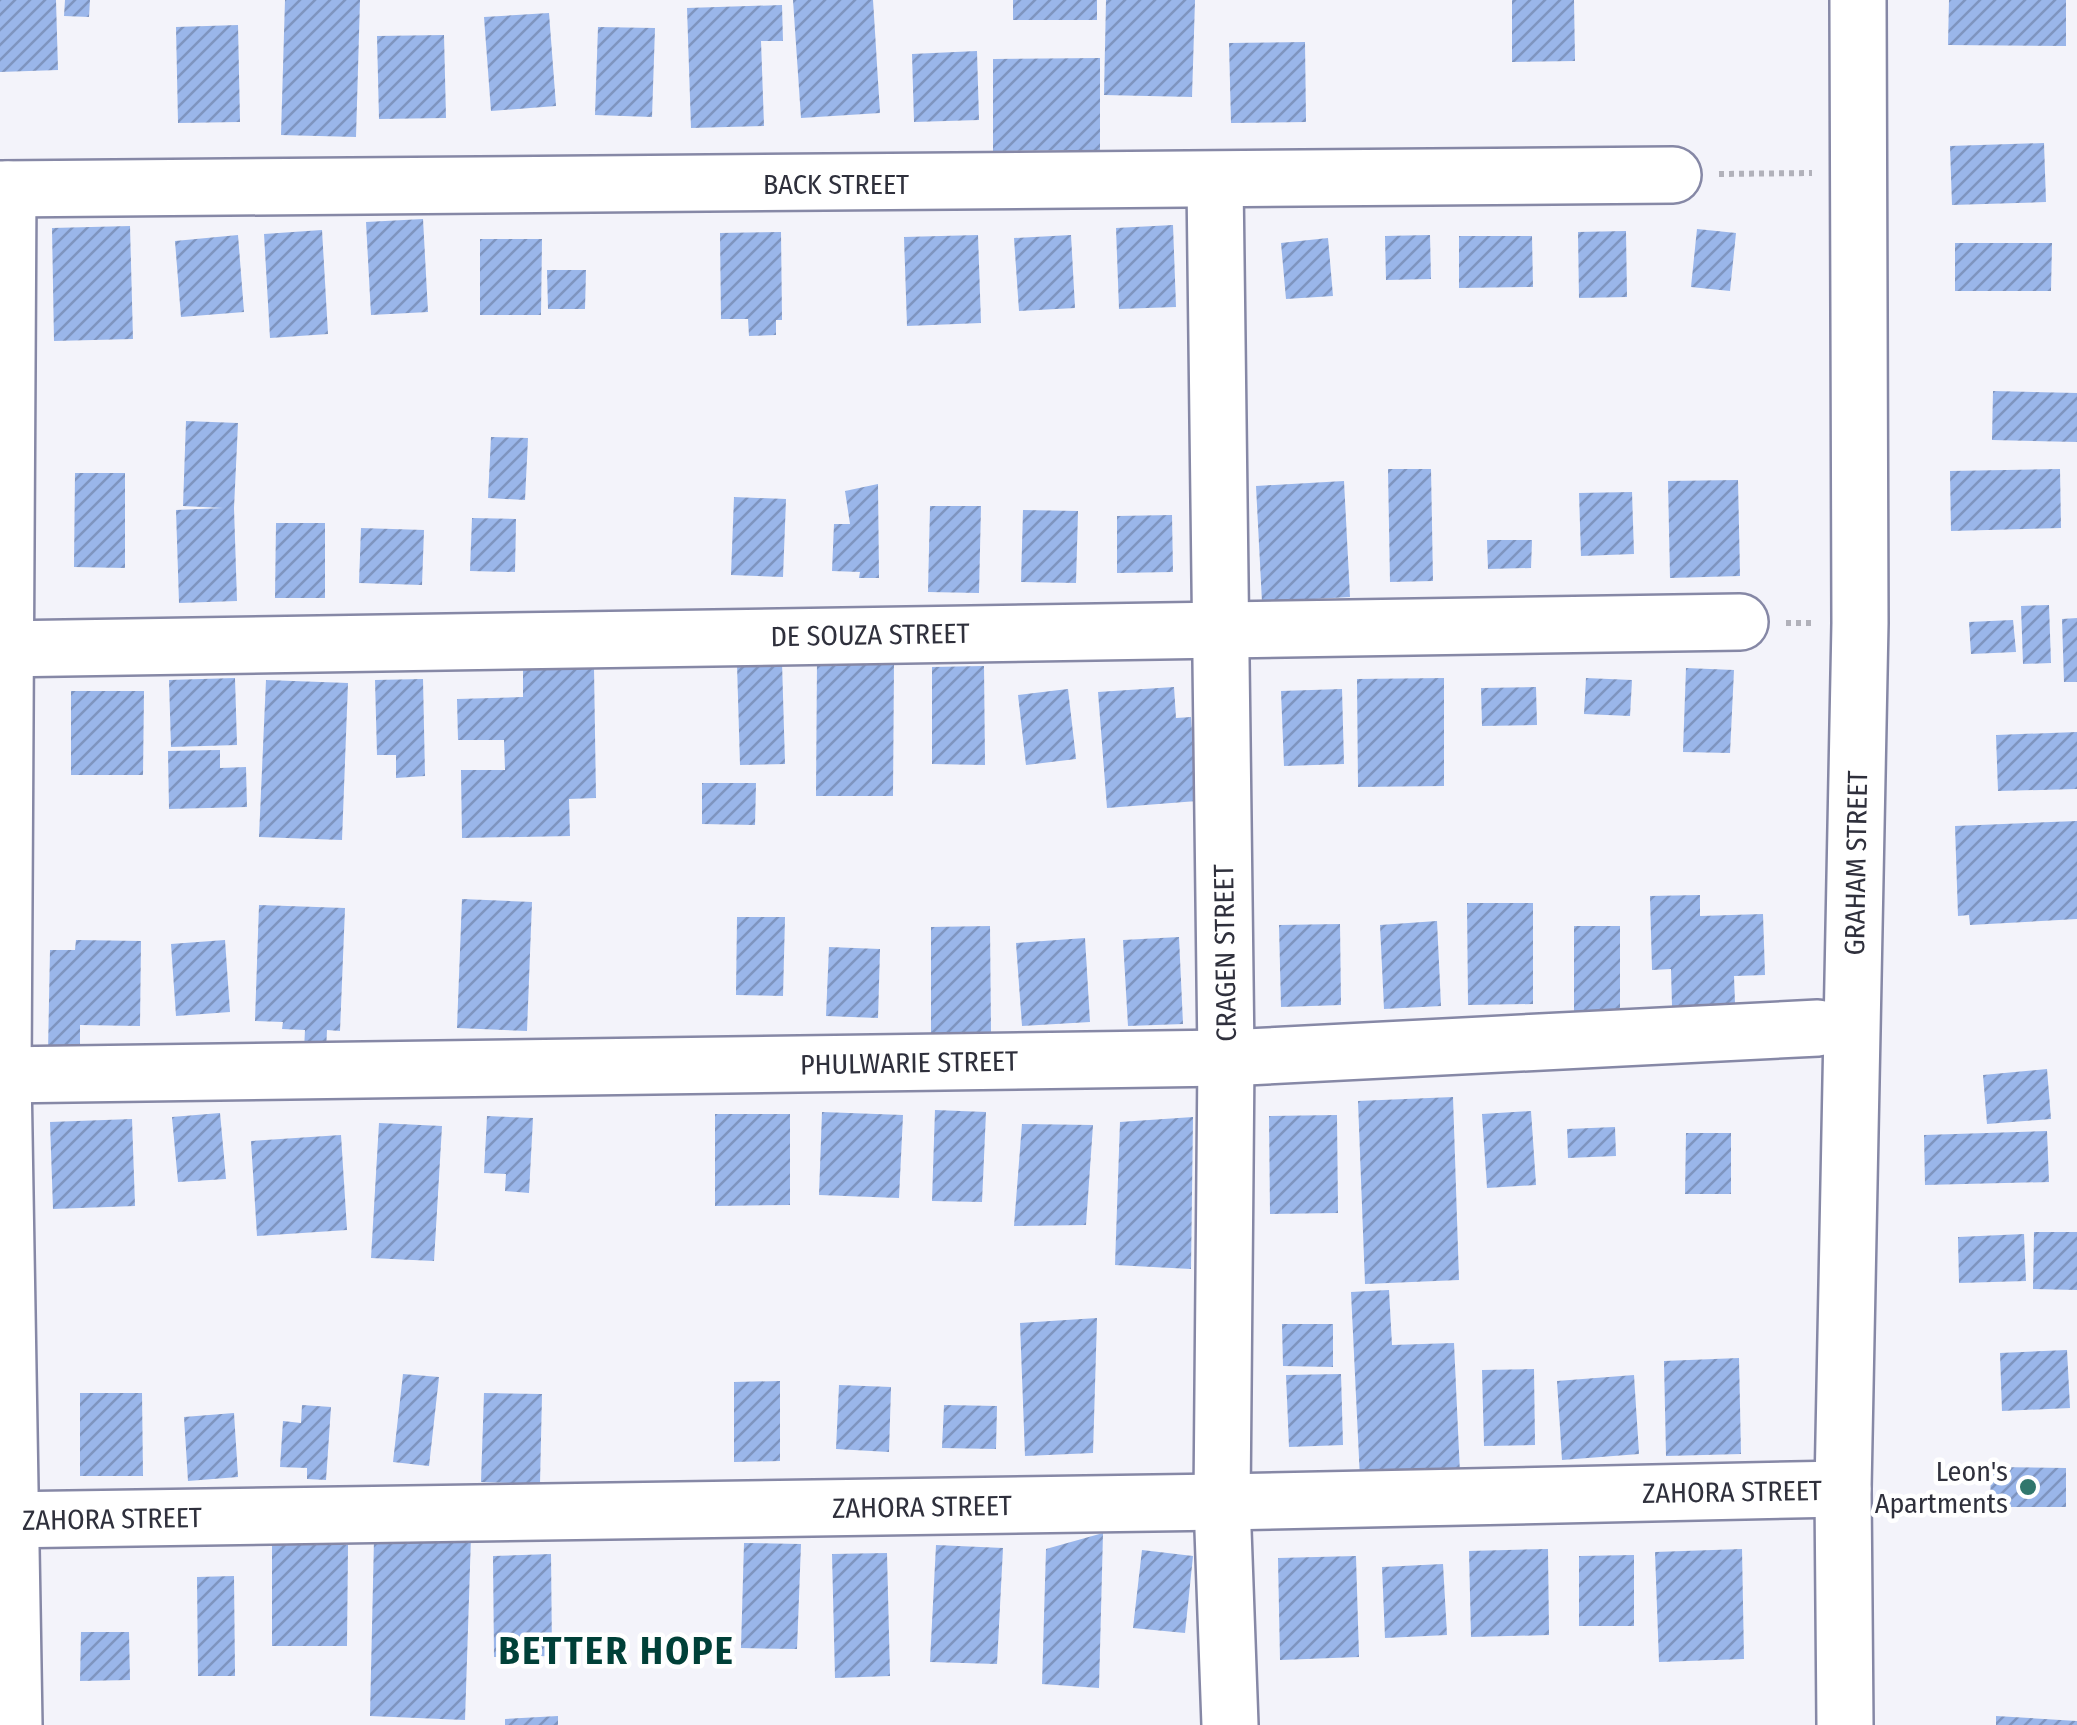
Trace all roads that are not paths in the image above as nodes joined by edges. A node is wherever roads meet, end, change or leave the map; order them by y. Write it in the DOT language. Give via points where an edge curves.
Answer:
graph roads {
  1 [pos="1858,0"];
  2 [pos="1673,175"];
  3 [pos="1216,181"];
  4 [pos="4,189"];
  5 [pos="1740,622"];
  6 [pos="1222,630"];
  7 [pos="2,649"];
  8 [pos="1818,1028"];
  9 [pos="1226,1058"];
  10 [pos="2,1076"];
  11 [pos="1843,1489"];
  12 [pos="1222,1502"];
  13 [pos="5,1520"];
  14 [pos="14,1725"];
  15 [pos="1230,1725"];
  16 [pos="1845,1725"];
  1 -- 11 [label="street, GRAHAM STREET" via="1860,624"];
  2 -- 3 [label="street, BACK STREET"];
  3 -- 4 [label="street, BACK STREET"];
  3 -- 6 [label="street, CRAGEN STREET"];
  4 -- 7 [label="street"];
  5 -- 6 [label="street, DE SOUZA STREET"];
  6 -- 7 [label="street, DE SOUZA STREET"];
  6 -- 9 [label="street, CRAGEN STREET"];
  7 -- 10 [label="street"];
  8 -- 9 [label="street, PHULWARIE STREET"];
  9 -- 10 [label="street, PHULWARIE STREET"];
  9 -- 12 [label="street, CRAGEN STREET"];
  10 -- 13 [label="street"];
  11 -- 12 [label="street, ZAHORA STREET"];
  11 -- 16 [label="street, GRAHAM STREET"];
  12 -- 13 [label="street, ZAHORA STREET"];
  12 -- 15 [label="street, CRAGEN STREET"];
  13 -- 14 [label="street"];
}
